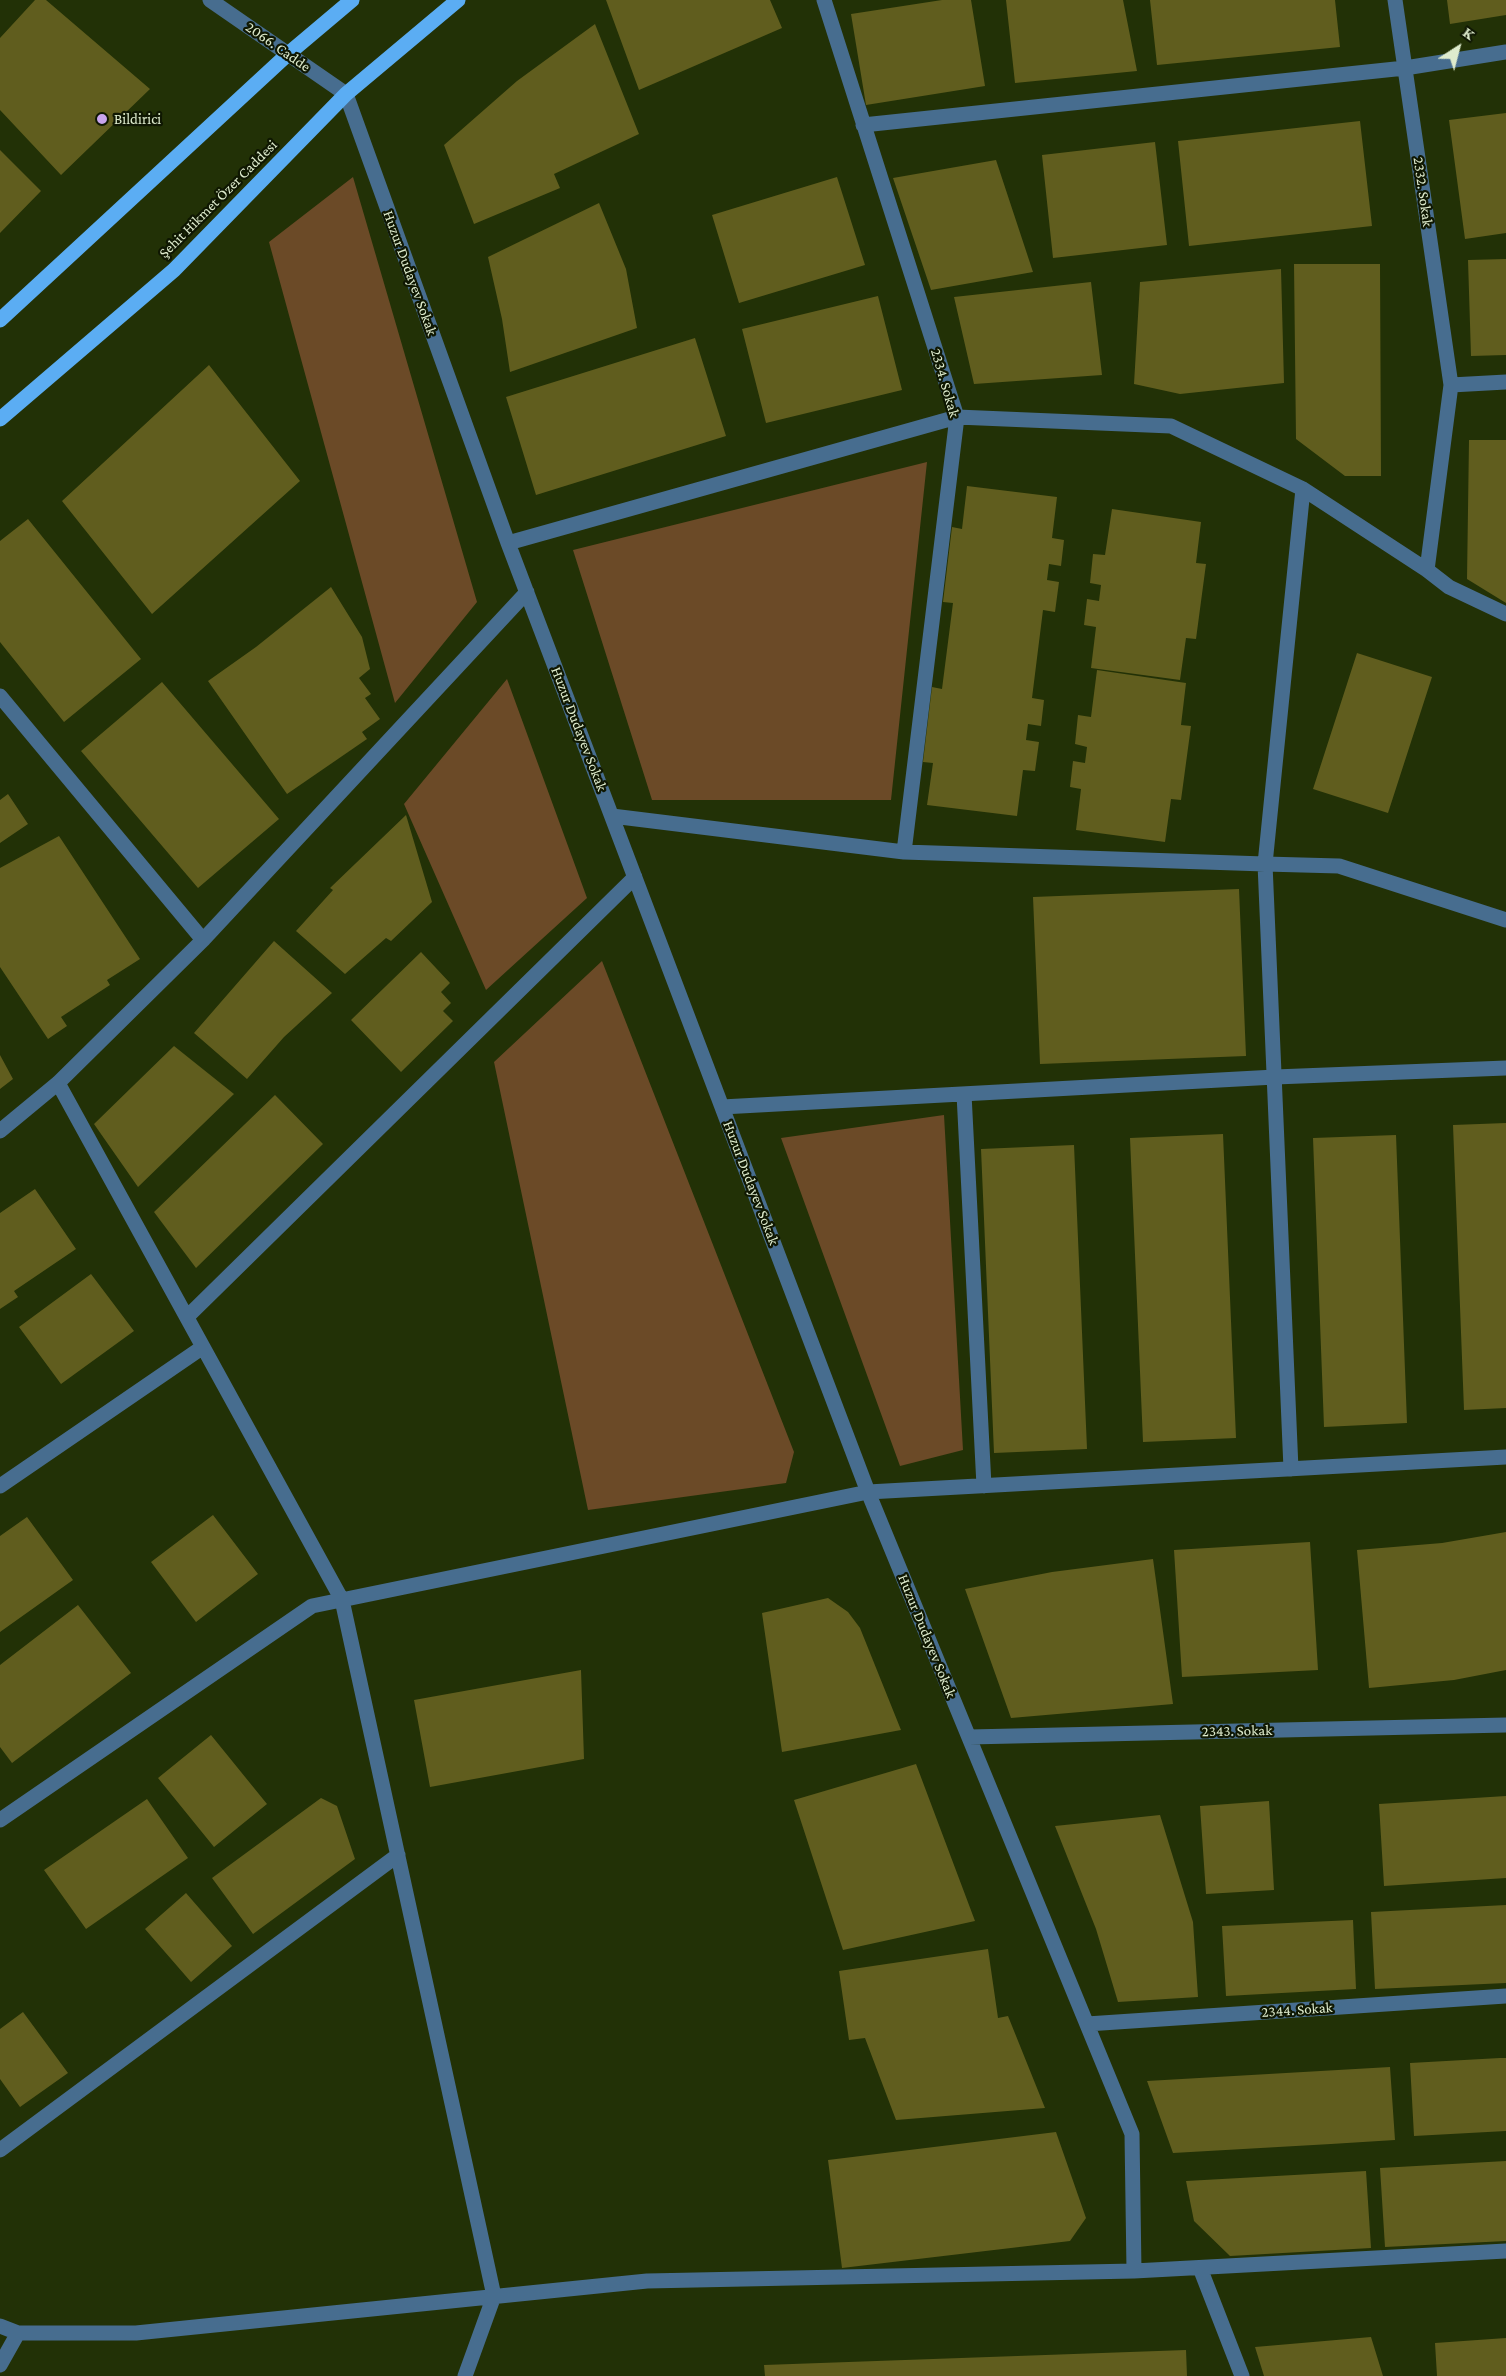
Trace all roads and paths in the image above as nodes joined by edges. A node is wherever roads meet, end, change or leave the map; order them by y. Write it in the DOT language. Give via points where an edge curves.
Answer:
graph roads {
  1 [pos="210,0"];
  2 [pos="352,0"];
  3 [pos="458,0"];
  4 [pos="824,0"];
  5 [pos="1395,0"];
  6 [pos="1506,52"];
  7 [pos="288,54"];
  8 [pos="1405,68"];
  9 [pos="346,94"];
  10 [pos="863,125"];
  11 [pos="0,320"];
  12 [pos="1506,382"];
  13 [pos="1451,385"];
  14 [pos="957,417"];
  15 [pos="0,419"];
  16 [pos="1303,489"];
  17 [pos="508,543"];
  18 [pos="1427,570"];
  19 [pos="527,592"];
  20 [pos="1506,614"];
  21 [pos="0,696"];
  22 [pos="612,816"];
  23 [pos="904,852"];
  24 [pos="1265,864"];
  25 [pos="635,877"];
  26 [pos="1506,920"];
  27 [pos="203,940"];
  28 [pos="1506,1068"];
  29 [pos="1275,1077"];
  30 [pos="58,1083"];
  31 [pos="964,1094"];
  32 [pos="722,1107"];
  33 [pos="0,1131"];
  34 [pos="187,1317"];
  35 [pos="203,1347"];
  36 [pos="1506,1457"];
  37 [pos="1291,1469"];
  38 [pos="0,1486"];
  39 [pos="984,1486"];
  40 [pos="868,1492"];
  41 [pos="342,1600"];
  42 [pos="1506,1725"];
  43 [pos="969,1737"];
  44 [pos="0,1820"];
  45 [pos="398,1855"];
  46 [pos="1506,1996"];
  47 [pos="1087,2024"];
  48 [pos="0,2150"];
  49 [pos="1506,2251"];
  50 [pos="1200,2268"];
  51 [pos="1134,2271"];
  52 [pos="494,2296"];
  53 [pos="0,2326"];
  54 [pos="18,2333"];
  55 [pos="0,2365"];
  56 [pos="465,2376"];
  57 [pos="1242,2376"];
  1 -- 7 [label="street, 2066. Cadde"];
  2 -- 7 [label="main road"];
  3 -- 9 [label="main road, Şehit Hikmet Özer Caddesi"];
  4 -- 10 [label="street, 2334. Sokak"];
  5 -- 8 [label="street, 2332. Sokak"];
  6 -- 8 [label="street"];
  7 -- 9 [label="street, 2066. Cadde"];
  7 -- 11 [label="main road"];
  8 -- 10 [label="street"];
  8 -- 13 [label="street, 2332. Sokak"];
  9 -- 15 [label="main road, Şehit Hikmet Özer Caddesi" via="174,270"];
  9 -- 17 [label="street, Huzur Dudayev Sokak"];
  10 -- 14 [label="street, 2334. Sokak"];
  12 -- 13 [label="street"];
  13 -- 18 [label="street, 2332. Sokak"];
  14 -- 16 [label="street" via="1171,426"];
  14 -- 17 [label="street"];
  14 -- 23 [label="street, 2334. Sokak"];
  16 -- 18 [label="street"];
  16 -- 24 [label="street"];
  17 -- 19 [label="street, Huzur Dudayev Sokak"];
  18 -- 20 [label="street" via="1449,587"];
  19 -- 22 [label="street, Huzur Dudayev Sokak"];
  19 -- 27 [label="street"];
  21 -- 27 [label="street"];
  22 -- 23 [label="street"];
  22 -- 25 [label="street, Huzur Dudayev Sokak"];
  23 -- 24 [label="street"];
  24 -- 26 [label="street" via="1339,866"];
  24 -- 29 [label="street"];
  25 -- 32 [label="street, Huzur Dudayev Sokak"];
  25 -- 34 [label="street"];
  27 -- 30 [label="street"];
  28 -- 29 [label="street"];
  29 -- 31 [label="street"];
  29 -- 37 [label="street"];
  30 -- 33 [label="street"];
  30 -- 34 [label="street"];
  31 -- 32 [label="street"];
  31 -- 39 [label="street"];
  32 -- 40 [label="street, Huzur Dudayev Sokak"];
  34 -- 35 [label="street"];
  35 -- 38 [label="street"];
  35 -- 41 [label="street"];
  36 -- 37 [label="street"];
  37 -- 39 [label="street"];
  39 -- 40 [label="street"];
  40 -- 41 [label="street"];
  40 -- 43 [label="street, Huzur Dudayev Sokak"];
  41 -- 44 [label="street" via="312,1606"];
  41 -- 45 [label="street"];
  42 -- 43 [label="street, 2343. Sokak"];
  43 -- 47 [label="street, Huzur Dudayev Sokak"];
  45 -- 48 [label="street"];
  45 -- 52 [label="street"];
  46 -- 47 [label="street, 2344. Sokak"];
  47 -- 51 [label="street, Huzur Dudayev Sokak" via="1132,2134"];
  49 -- 50 [label="street"];
  50 -- 51 [label="street"];
  50 -- 57 [label="street"];
  51 -- 52 [label="street" via="647,2281"];
  52 -- 54 [label="street" via="136,2333"];
  52 -- 56 [label="street"];
  53 -- 54 [label="street"];
  54 -- 55 [label="street"];
}
